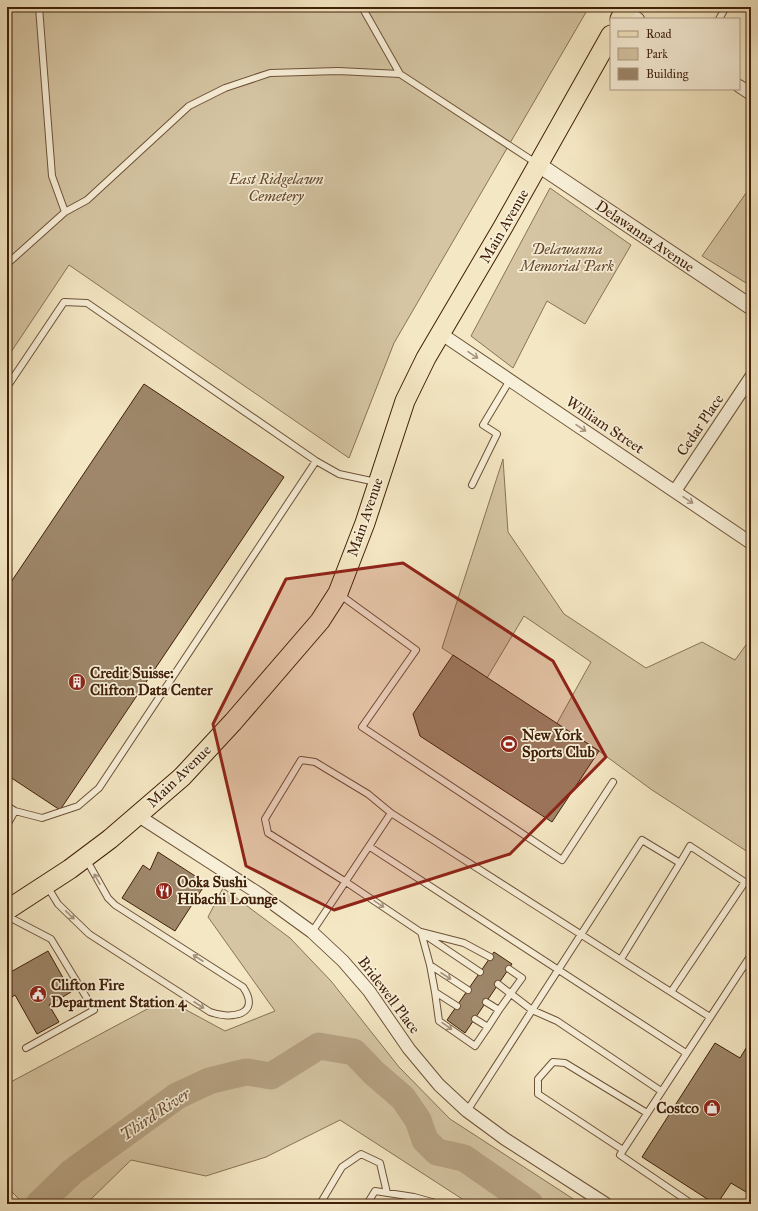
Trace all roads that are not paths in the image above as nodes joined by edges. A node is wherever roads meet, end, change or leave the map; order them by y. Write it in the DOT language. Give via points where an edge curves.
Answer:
graph roads {
  1 [pos="39,7"];
  2 [pos="362,7"];
  3 [pos="726,7"];
  4 [pos="720,18"];
  5 [pos="610,38"];
  6 [pos="400,74"];
  7 [pos="740,87"];
  8 [pos="751,94"];
  9 [pos="539,165"];
  10 [pos="65,212"];
  11 [pos="7,264"];
  12 [pos="751,307"];
  13 [pos="440,333"];
  14 [pos="751,377"];
  15 [pos="510,380"];
  16 [pos="7,387"];
  17 [pos="316,461"];
  18 [pos="378,483"];
  19 [pos="472,485"];
  20 [pos="675,491"];
  21 [pos="751,543"];
  22 [pos="338,593"];
  23 [pos="613,782"];
  24 [pos="7,806"];
  25 [pos="15,811"];
  26 [pos="391,813"];
  27 [pos="137,815"];
  28 [pos="7,825"];
  29 [pos="370,847"];
  30 [pos="85,858"];
  31 [pos="680,863"];
  32 [pos="346,882"];
  33 [pos="748,884"];
  34 [pos="46,885"];
  35 [pos="7,910"];
  36 [pos="7,916"];
  37 [pos="312,932"];
  38 [pos="421,932"];
  39 [pos="581,933"];
  40 [pos="751,955"];
  41 [pos="490,957"];
  42 [pos="621,959"];
  43 [pos="430,965"];
  44 [pos="509,968"];
  45 [pos="558,969"];
  46 [pos="480,972"];
  47 [pos="498,984"];
  48 [pos="468,990"];
  49 [pos="435,992"];
  50 [pos="671,992"];
  51 [pos="511,994"];
  52 [pos="486,1002"];
  53 [pos="457,1006"];
  54 [pos="500,1010"];
  55 [pos="532,1010"];
  56 [pos="710,1017"];
  57 [pos="475,1019"];
  58 [pos="488,1027"];
  59 [pos="26,1048"];
  60 [pos="686,1053"];
  61 [pos="661,1091"];
  62 [pos="467,1111"];
  63 [pos="647,1113"];
  64 [pos="623,1150"];
  65 [pos="387,1193"];
  66 [pos="320,1204"];
  67 [pos="367,1204"];
  68 [pos="439,1204"];
  69 [pos="606,1204"];
  70 [pos="692,1204"];
  1 -- 10 [label="lane" via="52,176"];
  2 -- 6 [label="lane"];
  3 -- 4 [label="lane"];
  5 -- 9 [label="main road, Main Avenue"];
  6 -- 9 [label="lane"];
  6 -- 10 [label="lane" via="338,71 270,74 225,88 189,106 87,200"];
  7 -- 8 [label="street"];
  9 -- 12 [label="street, Delawanna Avenue"];
  9 -- 13 [label="main road, Main Avenue"];
  10 -- 11 [label="lane"];
  13 -- 15 [label="street, William Street, one-way"];
  13 -- 18 [label="main road, Main Avenue" via="405,401"];
  14 -- 20 [label="street, Cedar Place"];
  15 -- 19 [label="lane" via="483,425 497,434"];
  15 -- 20 [label="street, William Street, one-way"];
  16 -- 17 [label="lane" via="64,302 87,303"];
  17 -- 18 [label="lane" via="338,474"];
  17 -- 25 [label="lane" via="99,788 78,806 42,818"];
  18 -- 22 [label="main road, Main Avenue"];
  20 -- 21 [label="street, William Street, one-way"];
  22 -- 23 [label="lane" via="416,650 362,727 562,860"];
  22 -- 27 [label="main road, Main Avenue" via="320,621 233,722 182,777"];
  24 -- 25 [label="lane"];
  25 -- 28 [label="lane"];
  26 -- 29 [label="lane"];
  26 -- 32 [label="lane" via="368,794 315,762 301,760 265,819 268,833"];
  26 -- 39 [label="lane"];
  27 -- 30 [label="main road, Main Avenue"];
  27 -- 37 [label="street, Bridewell Place" via="261,895"];
  29 -- 32 [label="lane"];
  29 -- 45 [label="lane"];
  30 -- 34 [label="main road, Main Avenue"];
  34 -- 30 [label="lane, one-way" via="58,904 90,934 203,1008 218,1016 227,1017 243,1012 248,1007 248,996 242,987 115,905 108,898"];
  31 -- 33 [label="lane" via="690,846"];
  31 -- 39 [label="lane" via="642,840"];
  31 -- 42 [label="lane"];
  32 -- 37 [label="lane"];
  32 -- 38 [label="lane, one-way"];
  33 -- 50 [label="lane"];
  34 -- 35 [label="main road, Main Avenue"];
  36 -- 59 [label="lane" via="51,939 94,1010"];
  37 -- 62 [label="street, Bridewell Place" via="343,961 369,991 409,1049 439,1084"];
  38 -- 41 [label="lane" via="464,943"];
  38 -- 43 [label="lane"];
  38 -- 46 [label="lane"];
  39 -- 42 [label="lane"];
  39 -- 45 [label="lane"];
  40 -- 56 [label="lane"];
  42 -- 50 [label="lane"];
  43 -- 48 [label="lane, one-way"];
  43 -- 49 [label="lane"];
  44 -- 51 [label="lane" via="522,978"];
  45 -- 55 [label="lane"];
  45 -- 60 [label="lane"];
  47 -- 51 [label="lane"];
  49 -- 53 [label="lane"];
  49 -- 58 [label="lane, one-way" via="439,1021 475,1046"];
  50 -- 56 [label="lane"];
  51 -- 54 [label="lane"];
  51 -- 55 [label="lane"];
  52 -- 54 [label="lane"];
  54 -- 58 [label="lane"];
  55 -- 61 [label="lane" via="557,1022"];
  55 -- 62 [label="lane"];
  56 -- 60 [label="lane"];
  57 -- 58 [label="lane"];
  60 -- 61 [label="lane"];
  61 -- 63 [label="lane"];
  62 -- 69 [label="street, Bridewell Place"];
  63 -- 64 [label="lane"];
  63 -- 64 [label="lane" via="565,1063 553,1062 538,1079 538,1094"];
  64 -- 70 [label="lane" via="620,1155"];
  65 -- 66 [label="lane" via="380,1163 361,1154 342,1166"];
  65 -- 67 [label="lane" via="375,1191"];
  65 -- 68 [label="lane"];
}
